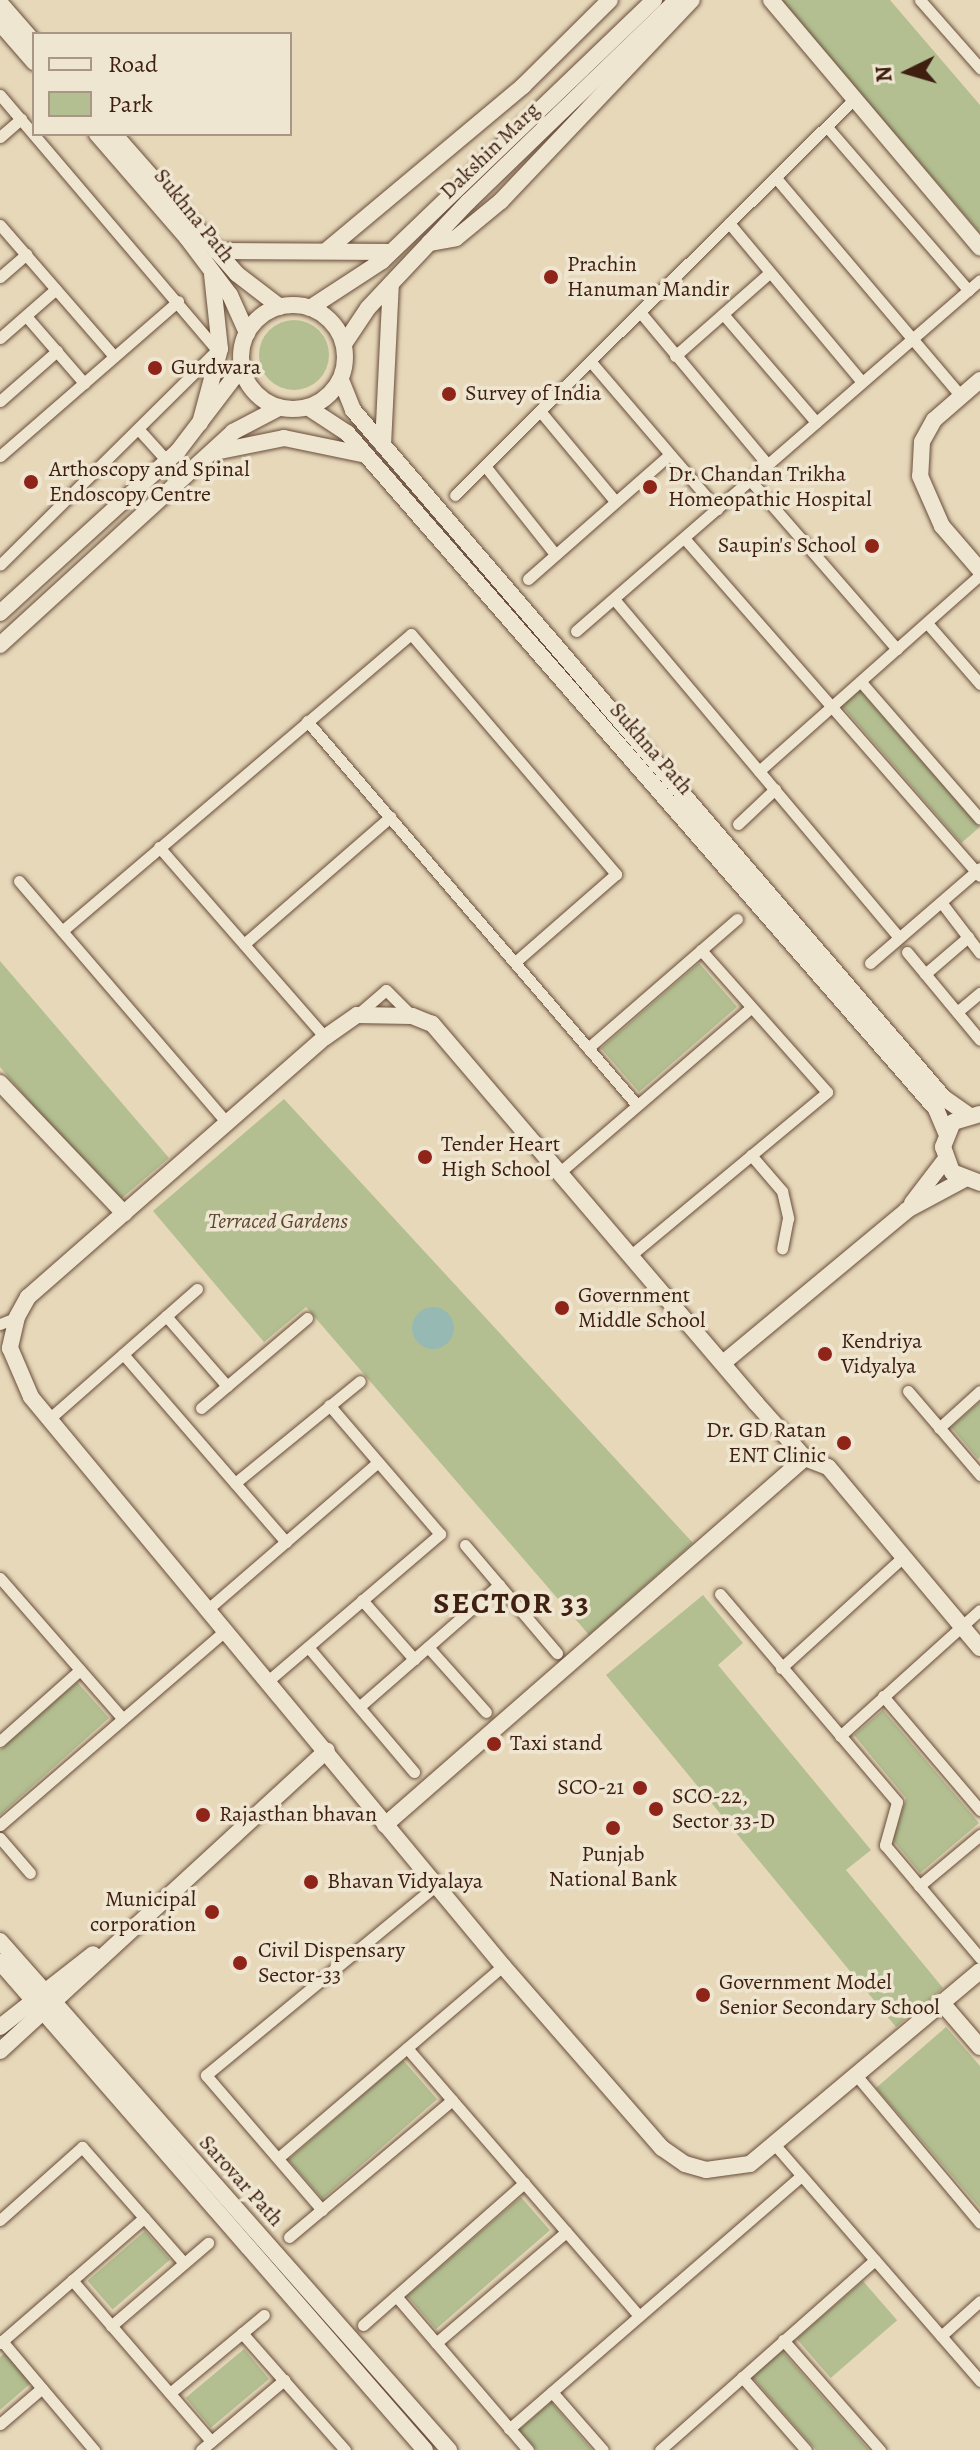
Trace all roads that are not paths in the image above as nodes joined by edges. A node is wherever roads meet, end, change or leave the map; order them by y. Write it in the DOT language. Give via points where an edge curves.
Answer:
graph roads {
  1 [pos="610,0"];
  2 [pos="654,0"];
  3 [pos="677,0"];
  4 [pos="692,0"];
  5 [pos="771,0"];
  6 [pos="920,0"];
  7 [pos="0,3"];
  8 [pos="0,23"];
  9 [pos="32,40"];
  10 [pos="32,60"];
  11 [pos="980,68"];
  12 [pos="0,95"];
  13 [pos="855,98"];
  14 [pos="21,119"];
  15 [pos="827,127"];
  16 [pos="32,132"];
  17 [pos="36,136"];
  18 [pos="99,136"];
  19 [pos="116,136"];
  20 [pos="0,137"];
  21 [pos="776,178"];
  22 [pos="729,223"];
  23 [pos="0,225"];
  24 [pos="429,243"];
  25 [pos="980,247"];
  26 [pos="327,250"];
  27 [pos="216,251"];
  28 [pos="391,252"];
  29 [pos="26,254"];
  30 [pos="211,270"];
  31 [pos="769,273"];
  32 [pos="0,277"];
  33 [pos="980,280"];
  34 [pos="391,284"];
  35 [pos="56,289"];
  36 [pos="968,290"];
  37 [pos="178,301"];
  38 [pos="280,307"];
  39 [pos="310,308"];
  40 [pos="640,312"];
  41 [pos="723,314"];
  42 [pos="26,316"];
  43 [pos="247,333"];
  44 [pos="0,338"];
  45 [pos="912,339"];
  46 [pos="344,344"];
  47 [pos="57,351"];
  48 [pos="114,356"];
  49 [pos="675,356"];
  50 [pos="591,362"];
  51 [pos="242,367"];
  52 [pos="341,380"];
  53 [pos="980,380"];
  54 [pos="862,382"];
  55 [pos="84,383"];
  56 [pos="961,396"];
  57 [pos="0,400"];
  58 [pos="279,408"];
  59 [pos="309,408"];
  60 [pos="540,411"];
  61 [pos="816,422"];
  62 [pos="199,428"];
  63 [pos="141,432"];
  64 [pos="383,445"];
  65 [pos="208,455"];
  66 [pos="366,455"];
  67 [pos="669,455"];
  68 [pos="0,456"];
  69 [pos="167,461"];
  70 [pos="767,464"];
  71 [pos="485,466"];
  72 [pos="750,480"];
  73 [pos="455,495"];
  74 [pos="615,501"];
  75 [pos="717,509"];
  76 [pos="684,538"];
  77 [pos="555,554"];
  78 [pos="0,565"];
  79 [pos="980,573"];
  80 [pos="528,579"];
  81 [pos="614,599"];
  82 [pos="0,613"];
  83 [pos="927,623"];
  84 [pos="576,631"];
  85 [pos="0,645"];
  86 [pos="897,649"];
  87 [pos="861,682"];
  88 [pos="980,684"];
  89 [pos="832,707"];
  90 [pos="307,721"];
  91 [pos="759,771"];
  92 [pos="775,789"];
  93 [pos="390,817"];
  94 [pos="980,819"];
  95 [pos="738,824"];
  96 [pos="159,847"];
  97 [pos="979,871"];
  98 [pos="19,881"];
  99 [pos="941,902"];
  100 [pos="737,919"];
  101 [pos="62,931"];
  102 [pos="899,937"];
  103 [pos="968,937"];
  104 [pos="244,944"];
  105 [pos="701,950"];
  106 [pos="907,952"];
  107 [pos="980,953"];
  108 [pos="515,962"];
  109 [pos="870,963"];
  110 [pos="925,974"];
  111 [pos="980,993"];
  112 [pos="751,1008"];
  113 [pos="957,1012"];
  114 [pos="325,1037"];
  115 [pos="980,1040"];
  116 [pos="588,1048"];
  117 [pos="0,1083"];
  118 [pos="637,1105"];
  119 [pos="973,1114"];
  120 [pos="226,1122"];
  121 [pos="946,1132"];
  122 [pos="751,1155"];
  123 [pos="945,1160"];
  124 [pos="560,1172"];
  125 [pos="972,1181"];
  126 [pos="907,1210"];
  127 [pos="124,1213"];
  128 [pos="782,1248"];
  129 [pos="631,1255"];
  130 [pos="197,1289"];
  131 [pos="166,1316"];
  132 [pos="17,1317"];
  133 [pos="307,1318"];
  134 [pos="0,1324"];
  135 [pos="123,1354"];
  136 [pos="723,1363"];
  137 [pos="360,1381"];
  138 [pos="227,1386"];
  139 [pos="908,1391"];
  140 [pos="980,1391"];
  141 [pos="329,1405"];
  142 [pos="201,1408"];
  143 [pos="49,1419"];
  144 [pos="939,1428"];
  145 [pos="805,1458"];
  146 [pos="378,1462"];
  147 [pos="979,1473"];
  148 [pos="235,1483"];
  149 [pos="286,1542"];
  150 [pos="465,1545"];
  151 [pos="902,1558"];
  152 [pos="0,1578"];
  153 [pos="499,1585"];
  154 [pos="4,1593"];
  155 [pos="720,1594"];
  156 [pos="362,1600"];
  157 [pos="209,1608"];
  158 [pos="980,1610"];
  159 [pos="961,1627"];
  160 [pos="226,1630"];
  161 [pos="308,1647"];
  162 [pos="428,1647"];
  163 [pos="980,1648"];
  164 [pos="557,1653"];
  165 [pos="414,1659"];
  166 [pos="781,1668"];
  167 [pos="80,1670"];
  168 [pos="269,1680"];
  169 [pos="883,1696"];
  170 [pos="359,1707"];
  171 [pos="486,1712"];
  172 [pos="122,1718"];
  173 [pos="840,1736"];
  174 [pos="0,1741"];
  175 [pos="327,1750"];
  176 [pos="414,1772"];
  177 [pos="980,1810"];
  178 [pos="0,1825"];
  179 [pos="385,1825"];
  180 [pos="980,1835"];
  181 [pos="0,1838"];
  182 [pos="30,1873"];
  183 [pos="435,1886"];
  184 [pos="919,1886"];
  185 [pos="121,1935"];
  186 [pos="0,1941"];
  187 [pos="980,1958"];
  188 [pos="0,1962"];
  189 [pos="503,1966"];
  190 [pos="980,1971"];
  191 [pos="37,1993"];
  192 [pos="942,2003"];
  193 [pos="50,2008"];
  194 [pos="0,2027"];
  195 [pos="980,2047"];
  196 [pos="407,2048"];
  197 [pos="0,2051"];
  198 [pos="856,2075"];
  199 [pos="452,2100"];
  200 [pos="775,2145"];
  201 [pos="278,2158"];
  202 [pos="801,2176"];
  203 [pos="524,2183"];
  204 [pos="322,2210"];
  205 [pos="144,2218"];
  206 [pos="0,2220"];
  207 [pos="980,2223"];
  208 [pos="566,2232"];
  209 [pos="289,2237"];
  210 [pos="208,2243"];
  211 [pos="875,2260"];
  212 [pos="184,2263"];
  213 [pos="72,2280"];
  214 [pos="396,2296"];
  215 [pos="980,2301"];
  216 [pos="264,2315"];
  217 [pos="639,2316"];
  218 [pos="363,2325"];
  219 [pos="111,2326"];
  220 [pos="242,2333"];
  221 [pos="941,2336"];
  222 [pos="783,2340"];
  223 [pos="1,2342"];
  224 [pos="436,2343"];
  225 [pos="742,2377"];
  226 [pos="284,2380"];
  227 [pos="980,2381"];
  228 [pos="42,2388"];
  229 [pos="552,2392"];
  230 [pos="170,2393"];
  231 [pos="0,2424"];
  232 [pos="509,2429"];
  233 [pos="211,2441"];
  234 [pos="340,2448"];
  235 [pos="94,2450"];
  236 [pos="201,2450"];
  237 [pos="425,2450"];
  238 [pos="449,2450"];
  239 [pos="528,2450"];
  240 [pos="603,2450"];
  241 [pos="660,2450"];
  242 [pos="806,2450"];
  243 [pos="880,2450"];
  1 -- 26 [label="main road" via="523,86"];
  2 -- 28 [label="main road, Dakshin Marg"];
  3 -- 24 [label="main road, Dakshin Marg"];
  4 -- 24 [label="main road" via="501,201 456,238"];
  5 -- 13 [label="main road"];
  6 -- 11 [label="street"];
  7 -- 9 [label="main road"];
  8 -- 10 [label="main road"];
  12 -- 14 [label="street"];
  13 -- 15 [label="street"];
  13 -- 25 [label="main road"];
  14 -- 16 [label="street"];
  14 -- 20 [label="street"];
  15 -- 21 [label="street"];
  15 -- 36 [label="street"];
  17 -- 37 [label="street"];
  18 -- 30 [label="main road, Sukhna Path"];
  19 -- 27 [label="main road, Sukhna Path"];
  21 -- 22 [label="street"];
  21 -- 45 [label="street"];
  22 -- 31 [label="street"];
  22 -- 40 [label="street"];
  23 -- 29 [label="street"];
  24 -- 34 [label="main road, Dakshin Marg"];
  26 -- 27 [label="main road"];
  26 -- 28 [label="main road"];
  27 -- 38 [label="main road, Sukhna Path"];
  28 -- 39 [label="main road, Dakshin Marg"];
  29 -- 32 [label="street"];
  29 -- 35 [label="street"];
  30 -- 43 [label="main road, Sukhna Path"];
  30 -- 62 [label="main road" via="220,349"];
  31 -- 41 [label="street"];
  31 -- 54 [label="street"];
  33 -- 36 [label="street"];
  34 -- 46 [label="main road, Dakshin Marg"];
  34 -- 64 [label="main road"];
  35 -- 42 [label="street"];
  35 -- 48 [label="street"];
  36 -- 45 [label="street"];
  37 -- 48 [label="street"];
  37 -- 63 [label="street" via="217,350"];
  38 -- 39 [label="main road"];
  38 -- 43 [label="main road"];
  39 -- 46 [label="main road"];
  40 -- 49 [label="street"];
  40 -- 50 [label="street"];
  41 -- 49 [label="street"];
  41 -- 61 [label="street"];
  42 -- 44 [label="street"];
  42 -- 47 [label="street"];
  43 -- 51 [label="main road"];
  45 -- 54 [label="street"];
  45 -- 56 [label="street"];
  46 -- 52 [label="main road"];
  47 -- 55 [label="street"];
  47 -- 57 [label="street"];
  48 -- 55 [label="street"];
  49 -- 70 [label="street"];
  50 -- 60 [label="street"];
  50 -- 67 [label="street"];
  51 -- 58 [label="main road" via="260,398"];
  51 -- 62 [label="main road"];
  52 -- 59 [label="main road"];
  52 -- 64 [label="main road, Sukhna Path" via="353,410"];
  53 -- 56 [label="main road"];
  54 -- 61 [label="street"];
  55 -- 68 [label="street"];
  56 -- 79 [label="main road" via="922,442 920,476 942,526"];
  58 -- 59 [label="main road"];
  58 -- 65 [label="main road"];
  59 -- 66 [label="main road, Sukhna Path"];
  60 -- 71 [label="street"];
  60 -- 74 [label="street"];
  61 -- 70 [label="street"];
  62 -- 69 [label="main road"];
  63 -- 69 [label="street"];
  63 -- 78 [label="street"];
  64 -- 119 [label="main road, Sukhna Path" via="944,1098"];
  65 -- 66 [label="main road" via="284,438"];
  65 -- 85 [label="main road"];
  66 -- 121 [label="main road, Sukhna Path" via="936,1109"];
  67 -- 74 [label="street"];
  67 -- 75 [label="street"];
  69 -- 82 [label="main road"];
  70 -- 72 [label="street"];
  71 -- 73 [label="street"];
  71 -- 77 [label="street"];
  72 -- 75 [label="street"];
  72 -- 86 [label="street"];
  74 -- 77 [label="street"];
  75 -- 76 [label="street"];
  76 -- 81 [label="street"];
  76 -- 89 [label="street"];
  77 -- 80 [label="street"];
  79 -- 83 [label="street"];
  81 -- 84 [label="street"];
  81 -- 91 [label="street"];
  83 -- 86 [label="street"];
  83 -- 88 [label="street"];
  86 -- 87 [label="street"];
  87 -- 89 [label="street"];
  87 -- 94 [label="street"];
  89 -- 91 [label="street"];
  89 -- 97 [label="street"];
  90 -- 93 [label="street"];
  90 -- 96 [label="street"];
  90 -- 108 [label="street" via="411,634 616,874"];
  91 -- 92 [label="street"];
  92 -- 95 [label="street"];
  92 -- 102 [label="street"];
  93 -- 104 [label="street"];
  93 -- 108 [label="street"];
  96 -- 101 [label="street"];
  96 -- 104 [label="street"];
  97 -- 99 [label="street"];
  98 -- 101 [label="street"];
  99 -- 102 [label="street"];
  99 -- 103 [label="street"];
  100 -- 105 [label="street"];
  101 -- 120 [label="street"];
  102 -- 109 [label="street"];
  103 -- 107 [label="street"];
  103 -- 110 [label="street"];
  104 -- 114 [label="street"];
  105 -- 112 [label="street"];
  105 -- 116 [label="street"];
  106 -- 110 [label="street"];
  108 -- 116 [label="street"];
  110 -- 113 [label="street"];
  111 -- 113 [label="street"];
  112 -- 118 [label="street"];
  112 -- 122 [label="street" via="827,1092"];
  113 -- 115 [label="street"];
  114 -- 120 [label="main road"];
  114 -- 124 [label="main road" via="357,1015 412,1016 432,1024"];
  116 -- 118 [label="street"];
  117 -- 127 [label="main road"];
  118 -- 124 [label="street"];
  119 -- 121 [label="main road"];
  120 -- 127 [label="main road"];
  121 -- 123 [label="main road"];
  122 -- 128 [label="street" via="782,1191 788,1218"];
  122 -- 129 [label="street"];
  123 -- 125 [label="main road"];
  123 -- 126 [label="main road"];
  124 -- 129 [label="main road"];
  125 -- 126 [label="main road"];
  126 -- 136 [label="main road"];
  127 -- 132 [label="main road" via="28,1297"];
  129 -- 136 [label="main road"];
  130 -- 131 [label="street"];
  131 -- 135 [label="street"];
  131 -- 138 [label="street"];
  132 -- 134 [label="street"];
  132 -- 143 [label="main road" via="10,1348 15,1373"];
  133 -- 138 [label="street"];
  135 -- 143 [label="street"];
  135 -- 148 [label="street"];
  136 -- 145 [label="main road"];
  137 -- 141 [label="street"];
  138 -- 142 [label="street"];
  139 -- 144 [label="street"];
  140 -- 144 [label="street"];
  141 -- 146 [label="street"];
  141 -- 148 [label="street"];
  143 -- 157 [label="main road"];
  144 -- 147 [label="street"];
  145 -- 151 [label="main road" via="828,1467"];
  145 -- 179 [label="main road"];
  146 -- 149 [label="street"];
  146 -- 156 [label="street" via="440,1534"];
  148 -- 149 [label="street"];
  149 -- 157 [label="street"];
  150 -- 153 [label="street"];
  151 -- 159 [label="main road"];
  151 -- 166 [label="street"];
  152 -- 154 [label="street"];
  153 -- 162 [label="street"];
  153 -- 164 [label="street"];
  154 -- 167 [label="street"];
  155 -- 166 [label="street"];
  156 -- 161 [label="street"];
  156 -- 165 [label="street"];
  157 -- 160 [label="main road"];
  158 -- 159 [label="street"];
  159 -- 163 [label="main road"];
  159 -- 169 [label="street"];
  160 -- 168 [label="main road"];
  160 -- 172 [label="street"];
  161 -- 168 [label="street"];
  161 -- 170 [label="street"];
  162 -- 165 [label="street"];
  162 -- 171 [label="street"];
  165 -- 170 [label="street"];
  166 -- 173 [label="street"];
  167 -- 172 [label="street"];
  167 -- 174 [label="street"];
  168 -- 175 [label="main road"];
  169 -- 173 [label="street"];
  169 -- 177 [label="street"];
  170 -- 176 [label="street"];
  172 -- 178 [label="street"];
  173 -- 184 [label="street" via="897,1802 885,1845"];
  175 -- 179 [label="main road"];
  175 -- 185 [label="main road"];
  179 -- 183 [label="main road"];
  180 -- 184 [label="street"];
  181 -- 182 [label="street"];
  183 -- 189 [label="main road"];
  183 -- 201 [label="street" via="206,2075"];
  184 -- 187 [label="street"];
  185 -- 191 [label="main road"];
  185 -- 193 [label="main road"];
  186 -- 191 [label="main road, Sarovar Path"];
  188 -- 191 [label="main road, Sarovar Path"];
  189 -- 196 [label="street"];
  189 -- 200 [label="main road" via="662,2148 685,2164 735,2169"];
  190 -- 192 [label="main road"];
  191 -- 193 [label="main road, Sarovar Path"];
  191 -- 194 [label="main road"];
  192 -- 195 [label="main road"];
  192 -- 198 [label="main road"];
  193 -- 197 [label="main road"];
  193 -- 237 [label="main road, Sarovar Path"];
  193 -- 238 [label="main road, Sarovar Path"];
  196 -- 199 [label="street"];
  196 -- 201 [label="street"];
  198 -- 200 [label="main road"];
  198 -- 207 [label="street"];
  199 -- 203 [label="street"];
  199 -- 204 [label="street"];
  200 -- 202 [label="street"];
  201 -- 204 [label="street"];
  202 -- 211 [label="street"];
  202 -- 217 [label="street"];
  203 -- 208 [label="street"];
  203 -- 214 [label="street"];
  204 -- 209 [label="street"];
  205 -- 206 [label="street" via="82,2147"];
  205 -- 212 [label="street"];
  205 -- 213 [label="street"];
  208 -- 217 [label="street"];
  208 -- 224 [label="street"];
  210 -- 212 [label="street"];
  211 -- 221 [label="street"];
  211 -- 222 [label="street"];
  212 -- 219 [label="street"];
  213 -- 219 [label="street"];
  213 -- 223 [label="street"];
  214 -- 218 [label="street"];
  214 -- 224 [label="street"];
  215 -- 221 [label="street"];
  216 -- 220 [label="street"];
  217 -- 229 [label="street"];
  219 -- 230 [label="street"];
  220 -- 226 [label="street"];
  220 -- 230 [label="street"];
  221 -- 227 [label="street"];
  222 -- 225 [label="street"];
  222 -- 243 [label="street"];
  223 -- 228 [label="street"];
  224 -- 232 [label="street"];
  225 -- 241 [label="street"];
  225 -- 242 [label="street"];
  226 -- 233 [label="street"];
  226 -- 234 [label="street"];
  228 -- 231 [label="street"];
  228 -- 235 [label="street"];
  229 -- 232 [label="street"];
  229 -- 240 [label="street"];
  230 -- 233 [label="street"];
  232 -- 239 [label="street"];
  233 -- 236 [label="street"];
}
